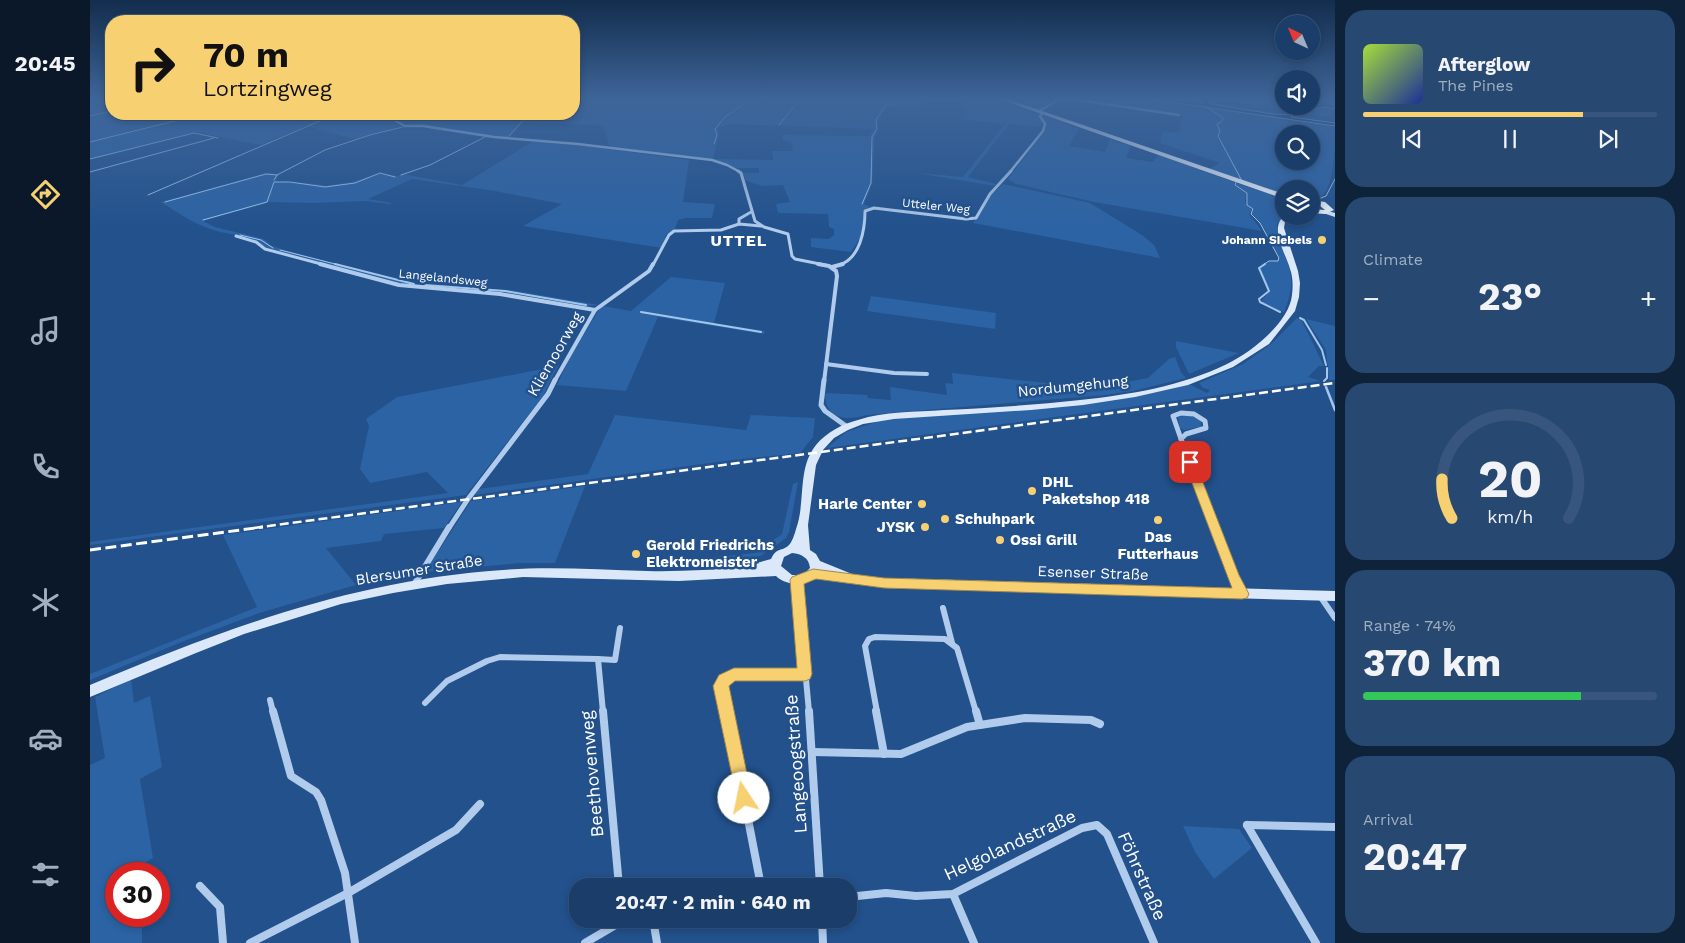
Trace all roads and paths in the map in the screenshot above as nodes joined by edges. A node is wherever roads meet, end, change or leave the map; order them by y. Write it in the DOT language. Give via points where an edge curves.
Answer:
graph roads {
  1 [pos="555,142"];
  2 [pos="1035,142"];
  3 [pos="1127,142"];
  4 [pos="1275,194"];
  5 [pos="751,212"];
  6 [pos="739,224"];
  7 [pos="1282,225"];
  8 [pos="764,227"];
  9 [pos="236,236"];
  10 [pos="832,268"];
  11 [pos="595,310"];
  12 [pos="826,364"];
  13 [pos="927,374"];
  14 [pos="846,426"];
  15 [pos="1181,439"];
  16 [pos="803,525"];
  17 [pos="792,549"];
  18 [pos="805,552"];
  19 [pos="777,567"];
  20 [pos="815,569"];
  21 [pos="797,580"];
  22 [pos="415,583"];
  23 [pos="1242,594"];
  24 [pos="1320,596"];
  25 [pos="1335,596"];
  26 [pos="943,608"];
  27 [pos="1335,618"];
  28 [pos="620,628"];
  29 [pos="952,643"];
  30 [pos="598,660"];
  31 [pos="805,674"];
  32 [pos="90,691"];
  33 [pos="270,700"];
  34 [pos="425,702"];
  35 [pos="980,724"];
  36 [pos="1100,724"];
  37 [pos="813,752"];
  38 [pos="884,754"];
  39 [pos="480,804"];
  40 [pos="1097,825"];
  41 [pos="1335,827"];
  42 [pos="618,878"];
  43 [pos="760,878"];
  44 [pos="820,878"];
  45 [pos="200,886"];
  46 [pos="348,893"];
  47 [pos="953,894"];
  48 [pos="857,896"];
  49 [pos="609,928"];
  50 [pos="654,928"];
  51 [pos="822,928"];
  52 [pos="223,943"];
  53 [pos="250,943"];
  54 [pos="355,943"];
  55 [pos="585,943"];
  56 [pos="657,943"];
  57 [pos="823,943"];
  58 [pos="974,943"];
  59 [pos="1154,943"];
  60 [pos="1316,943"];
  1 -- 5 [label="street" via="712,159 741,173"];
  2 -- 10 [label="street, Utteler Weg" via="990,194 976,218 867,209 863,238 846,263"];
  3 -- 4 [label="main road"];
  5 -- 6 [label="street" via="739,219"];
  5 -- 8 [label="street" via="755,221"];
  6 -- 8 [label="street, Kliemoorweg"];
  6 -- 11 [label="street, Kliemoorweg" via="721,230 674,231 648,271"];
  7 -- 14 [label="main road, Nordumgehung" via="1296,268 1295,299 1291,311 1272,337 1228,366 1190,381 1128,396 884,417"];
  8 -- 10 [label="street, Kliemoorweg" via="788,234 795,259"];
  9 -- 11 [label="street, Langelandsweg" via="256,242 265,249 399,285 500,294"];
  10 -- 12 [label="street" via="837,276"];
  11 -- 22 [label="street, Kliemoorweg" via="548,394 468,499"];
  12 -- 13 [label="street"];
  12 -- 14 [label="street" via="821,405"];
  14 -- 16 [label="main road, Nordumgehung" via="826,441 813,458"];
  15 -- 15 [label="street" via="1188,433 1204,430 1205,421 1189,413 1173,416"];
  15 -- 23 [label="street"];
  16 -- 17 [label="main road, Nordumgehung"];
  16 -- 18 [label="main road, Nordumgehung"];
  17 -- 18 [label="main road"];
  17 -- 19 [label="main road" via="781,553"];
  18 -- 20 [label="main road" via="810,555"];
  19 -- 21 [label="main road" via="790,579"];
  19 -- 22 [label="main road, Blersumer Straße" via="688,576 504,574"];
  20 -- 21 [label="main road" via="809,577"];
  20 -- 23 [label="main road, Esenser Straße" via="884,583"];
  21 -- 31 [label="street, Langeoogstraße"];
  22 -- 32 [label="main road, Blersumer Straße" via="269,619"];
  23 -- 24 [label="main road, Esenser Straße"];
  24 -- 25 [label="main road, Esenser Straße"];
  24 -- 27 [label="street"];
  26 -- 29 [label="street"];
  28 -- 30 [label="street" via="615,660"];
  29 -- 35 [label="street"];
  29 -- 38 [label="street" via="946,639 875,637 866,642"];
  30 -- 34 [label="street" via="500,656 447,681"];
  30 -- 42 [label="street, Beethovenweg"];
  31 -- 37 [label="street, Langeoogstraße"];
  31 -- 43 [label="street" via="734,675 724,680 721,686"];
  33 -- 46 [label="street" via="291,776 316,792 321,800 345,873"];
  35 -- 36 [label="street" via="1025,718 1092,720"];
  35 -- 38 [label="street" via="901,754"];
  37 -- 38 [label="street"];
  37 -- 44 [label="street, Langeoogstraße"];
  39 -- 46 [label="street" via="456,830"];
  40 -- 47 [label="street, Helgolandstraße" via="1082,828"];
  40 -- 59 [label="street, Föhrstraße" via="1107,834"];
  41 -- 60 [label="street" via="1247,825"];
  45 -- 52 [label="street" via="220,908"];
  46 -- 53 [label="street"];
  46 -- 54 [label="street"];
  47 -- 48 [label="street, Helgolandstraße"];
  47 -- 58 [label="street"];
  49 -- 55 [label="street"];
  50 -- 56 [label="street"];
  51 -- 57 [label="street"];
}
